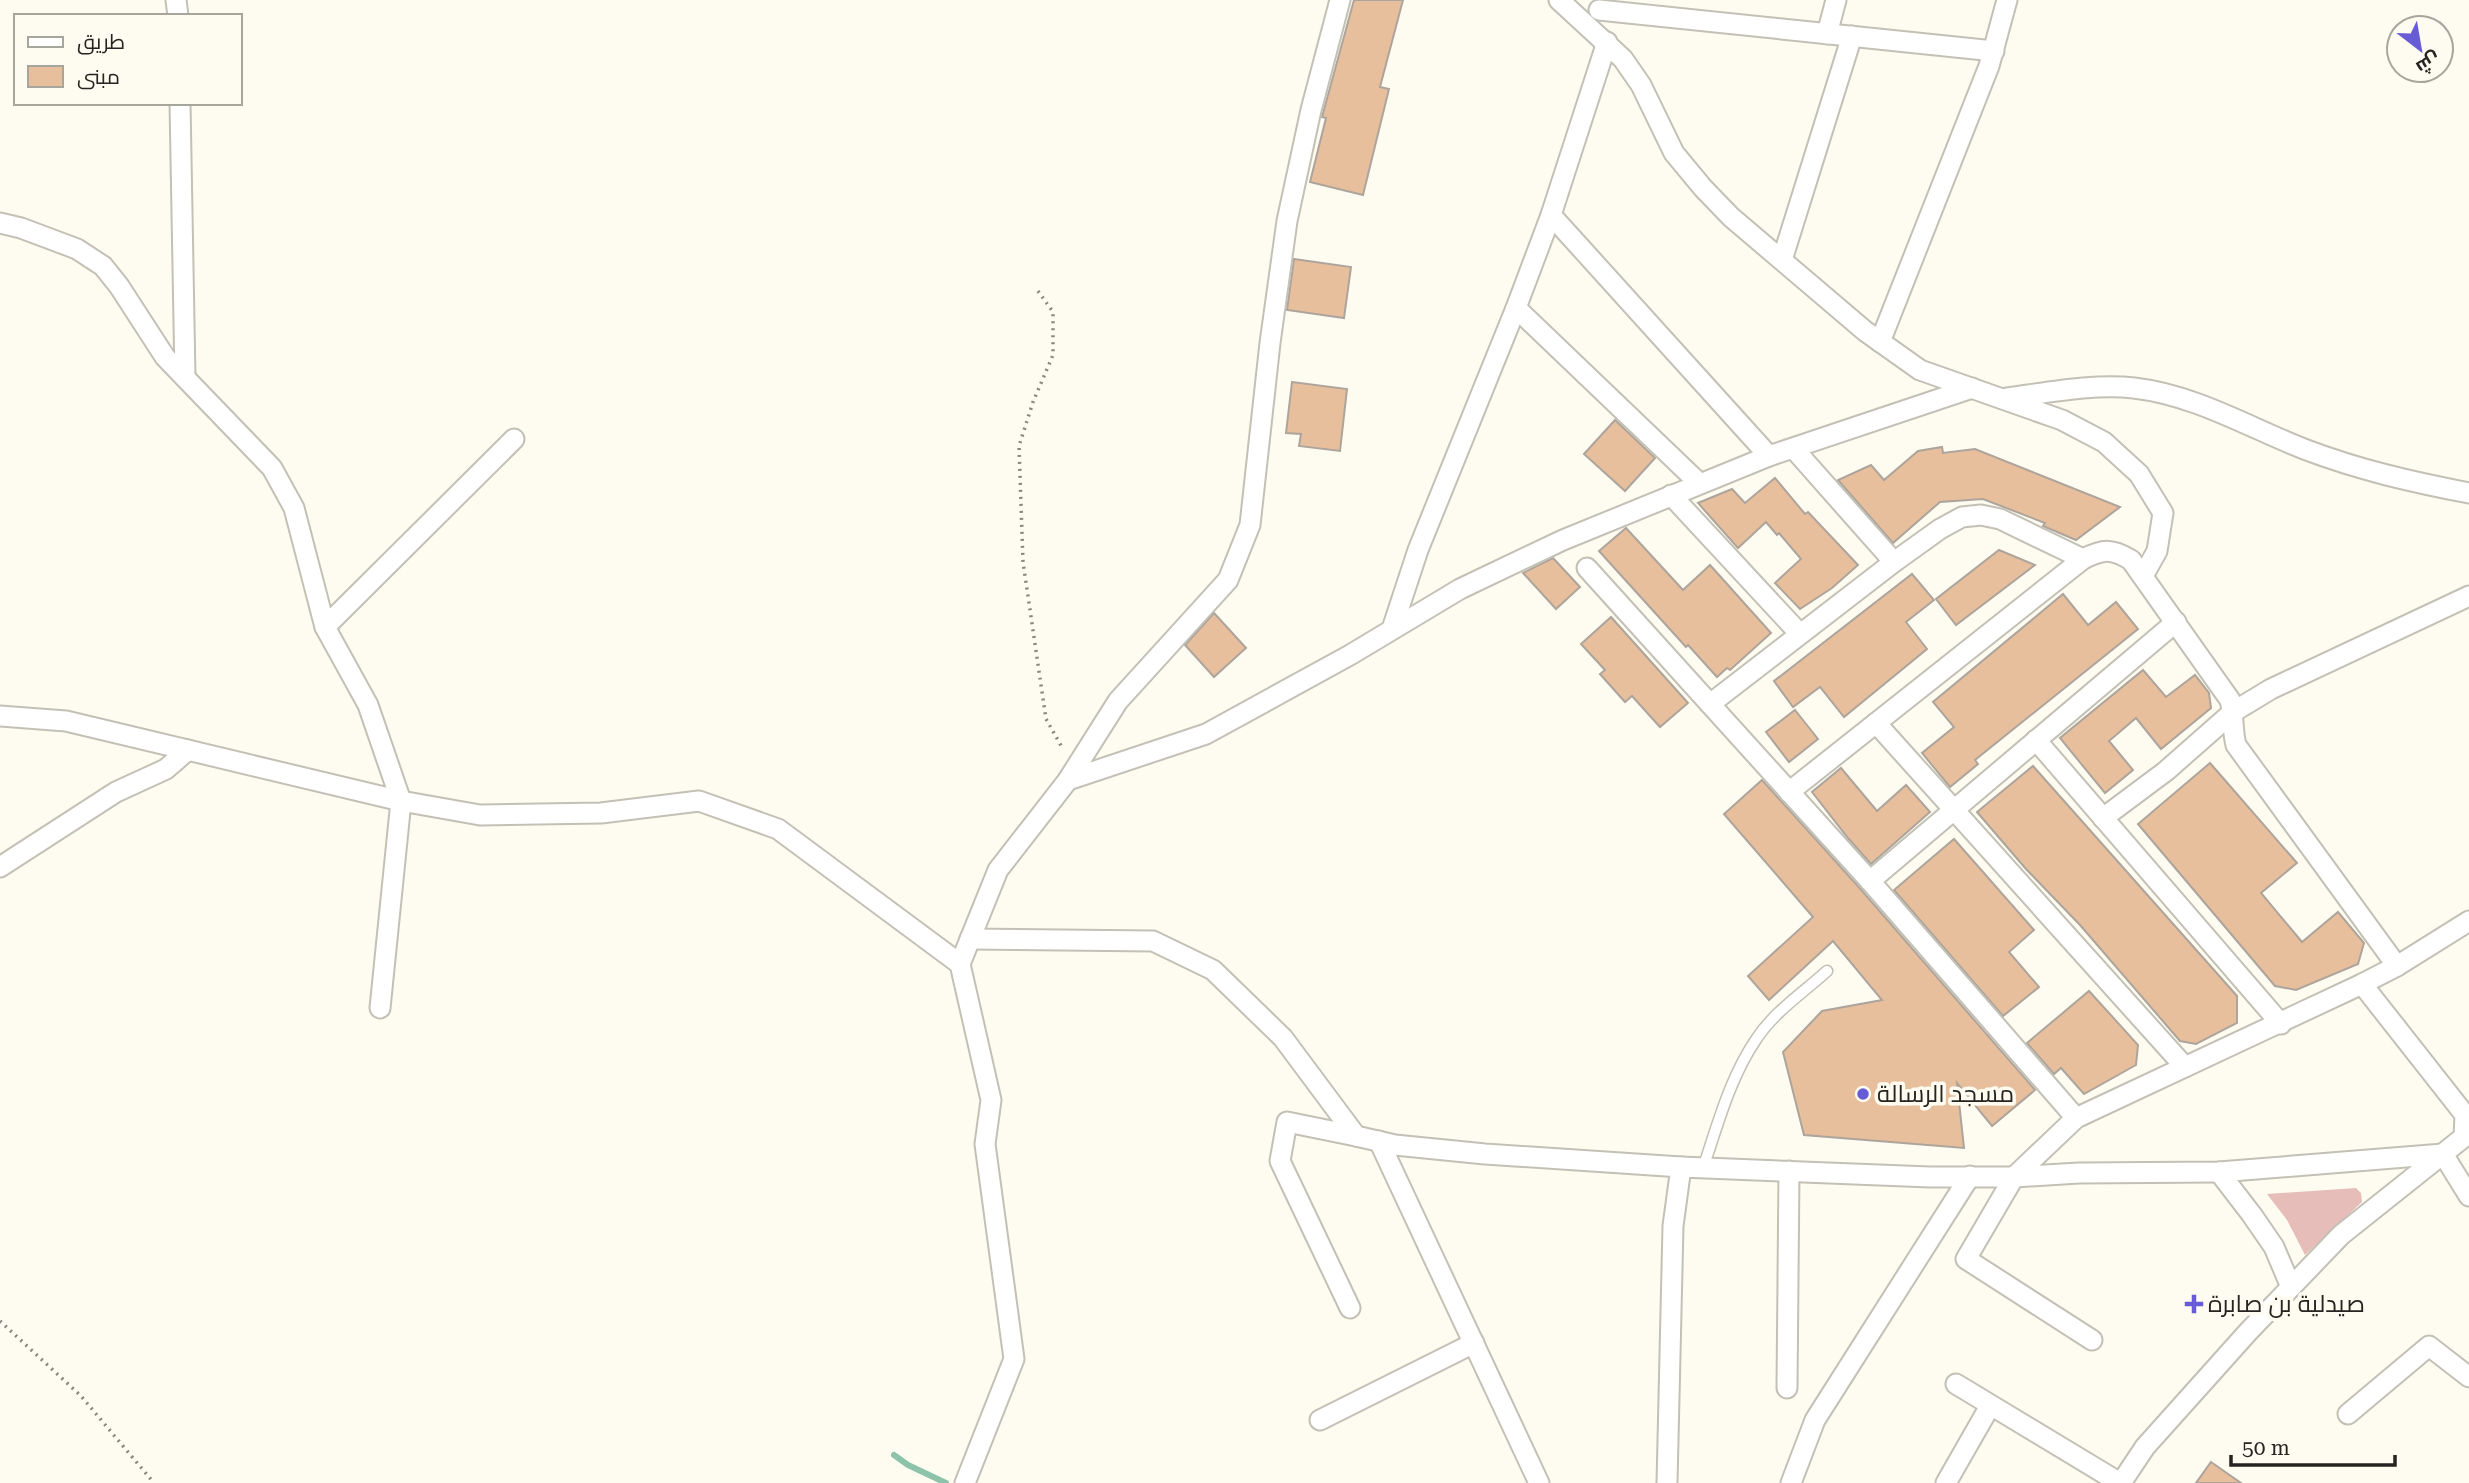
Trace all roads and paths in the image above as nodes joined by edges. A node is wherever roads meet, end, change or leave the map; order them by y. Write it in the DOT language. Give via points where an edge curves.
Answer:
graph roads {
  1 [pos="1340,0"];
  2 [pos="1559,0"];
  3 [pos="1836,0"];
  4 [pos="2007,0"];
  5 [pos="1598,12"];
  6 [pos="1828,33"];
  7 [pos="1852,36"];
  8 [pos="1606,42"];
  9 [pos="1994,51"];
  10 [pos="180,105"];
  11 [pos="1551,215"];
  12 [pos="0,223"];
  13 [pos="1782,260"];
  14 [pos="1038,291"];
  15 [pos="1516,308"];
  16 [pos="1880,342"];
  17 [pos="184,377"];
  18 [pos="1972,388"];
  19 [pos="2002,399"];
  20 [pos="514,439"];
  21 [pos="1794,449"];
  22 [pos="1769,456"];
  23 [pos="1699,483"];
  24 [pos="2469,494"];
  25 [pos="1671,495"];
  26 [pos="2083,559"];
  27 [pos="1894,562"];
  28 [pos="1587,568"];
  29 [pos="2143,576"];
  30 [pos="2469,596"];
  31 [pos="2176,622"];
  32 [pos="325,627"];
  33 [pos="1392,629"];
  34 [pos="1800,634"];
  35 [pos="1710,704"];
  36 [pos="2233,712"];
  37 [pos="0,716"];
  38 [pos="1876,723"];
  39 [pos="2036,740"];
  40 [pos="188,750"];
  41 [pos="1072,774"];
  42 [pos="1789,792"];
  43 [pos="401,801"];
  44 [pos="1953,810"];
  45 [pos="2103,818"];
  46 [pos="0,867"];
  47 [pos="1870,881"];
  48 [pos="2469,921"];
  49 [pos="970,939"];
  50 [pos="960,964"];
  51 [pos="2397,966"];
  52 [pos="1827,971"];
  53 [pos="2362,984"];
  54 [pos="380,1008"];
  55 [pos="2281,1024"];
  56 [pos="2185,1067"];
  57 [pos="2076,1118"];
  58 [pos="1356,1136"];
  59 [pos="1379,1141"];
  60 [pos="2444,1154"];
  61 [pos="1681,1167"];
  62 [pos="1703,1168"];
  63 [pos="1789,1171"];
  64 [pos="2219,1172"];
  65 [pos="1970,1176"];
  66 [pos="2014,1177"];
  67 [pos="2468,1192"];
  68 [pos="2291,1287"];
  69 [pos="1350,1308"];
  70 [pos="0,1321"];
  71 [pos="2092,1340"];
  72 [pos="1474,1343"];
  73 [pos="2469,1377"];
  74 [pos="1956,1384"];
  75 [pos="1787,1388"];
  76 [pos="1990,1406"];
  77 [pos="2348,1414"];
  78 [pos="1320,1420"];
  79 [pos="154,1483"];
  80 [pos="965,1483"];
  81 [pos="1539,1483"];
  82 [pos="1667,1483"];
  83 [pos="1792,1483"];
  84 [pos="1946,1483"];
  85 [pos="2120,1483"];
  1 -- 41 [label="street" via="1287,221 1250,525 1227,580 1118,701"];
  2 -- 5 [label="street"];
  3 -- 6 [label="street"];
  4 -- 9 [label="street"];
  5 -- 6 [label="street"];
  5 -- 8 [label="street"];
  6 -- 7 [label="street"];
  7 -- 9 [label="street"];
  7 -- 13 [label="street"];
  8 -- 11 [label="street"];
  8 -- 13 [label="street" via="1641,85 1674,153 1731,217"];
  9 -- 16 [label="street"];
  10 -- 17 [label="street"];
  11 -- 15 [label="street"];
  11 -- 22 [label="street"];
  12 -- 17 [label="street" via="77,249 103,267"];
  13 -- 16 [label="street"];
  14 -- 41 [label="path" via="1053,312 1053,355 1020,446 1023,562 1046,719"];
  15 -- 23 [label="street"];
  15 -- 33 [label="street" via="1418,550"];
  16 -- 18 [label="street" via="1920,370"];
  17 -- 32 [label="street" via="272,468 294,508"];
  18 -- 19 [label="street"];
  18 -- 21 [label="street"];
  19 -- 24 [label="street" via="2132,387 2179,395 2304,449 2383,476"];
  19 -- 29 [label="street" via="2062,420 2104,442 2139,474 2163,513 2157,551"];
  20 -- 32 [label="street"];
  21 -- 22 [label="street"];
  21 -- 27 [label="street"];
  22 -- 23 [label="street"];
  23 -- 25 [label="street"];
  25 -- 33 [label="street" via="1460,589"];
  25 -- 34 [label="street"];
  26 -- 27 [label="street" via="1981,514 1962,517 1940,529"];
  26 -- 29 [label="street" via="2099,551 2118,552"];
  26 -- 38 [label="street"];
  27 -- 34 [label="street"];
  28 -- 35 [label="street"];
  29 -- 31 [label="street"];
  30 -- 36 [label="street" via="2271,689"];
  31 -- 36 [label="street" via="2230,700"];
  31 -- 39 [label="street"];
  32 -- 43 [label="street" via="368,705"];
  33 -- 41 [label="street" via="1206,734"];
  34 -- 35 [label="street"];
  35 -- 42 [label="street"];
  36 -- 45 [label="street"];
  36 -- 51 [label="street" via="2236,745"];
  37 -- 40 [label="street" via="66,721"];
  38 -- 42 [label="street"];
  38 -- 44 [label="street"];
  39 -- 44 [label="street"];
  39 -- 45 [label="street"];
  40 -- 43 [label="street"];
  40 -- 46 [label="street" via="166,769 116,792"];
  41 -- 49 [label="street" via="998,870"];
  42 -- 47 [label="street"];
  43 -- 50 [label="street" via="480,815 601,813 699,801 778,829"];
  43 -- 54 [label="street"];
  44 -- 47 [label="street"];
  44 -- 56 [label="street"];
  45 -- 55 [label="street"];
  47 -- 57 [label="street"];
  48 -- 51 [label="street"];
  49 -- 50 [label="street"];
  49 -- 58 [label="street" via="1153,941 1213,970 1283,1038"];
  50 -- 80 [label="street" via="991,1100 985,1144 1014,1359"];
  51 -- 53 [label="street"];
  52 -- 62 [label="lane" via="1758,1037 1736,1073"];
  53 -- 55 [label="street"];
  53 -- 60 [label="street" via="2465,1115 2464,1137"];
  55 -- 56 [label="street"];
  56 -- 57 [label="street"];
  57 -- 66 [label="street"];
  58 -- 59 [label="street"];
  58 -- 69 [label="street" via="1287,1122 1280,1161"];
  59 -- 61 [label="street" via="1485,1154"];
  59 -- 72 [label="street"];
  60 -- 64 [label="street"];
  60 -- 67 [label="street"];
  60 -- 68 [label="street" via="2341,1235"];
  61 -- 62 [label="street"];
  61 -- 82 [label="street" via="1673,1226"];
  62 -- 63 [label="street"];
  63 -- 65 [label="street"];
  63 -- 75 [label="street"];
  64 -- 66 [label="street"];
  64 -- 68 [label="street" via="2274,1247"];
  65 -- 66 [label="street"];
  65 -- 83 [label="street" via="1815,1420"];
  66 -- 71 [label="street" via="1966,1259"];
  68 -- 85 [label="street" via="2145,1447"];
  70 -- 79 [label="path" via="81,1396"];
  72 -- 78 [label="street"];
  72 -- 81 [label="street"];
  73 -- 77 [label="street" via="2429,1346"];
  74 -- 76 [label="street"];
  76 -- 84 [label="street"];
  76 -- 85 [label="street"];
}
